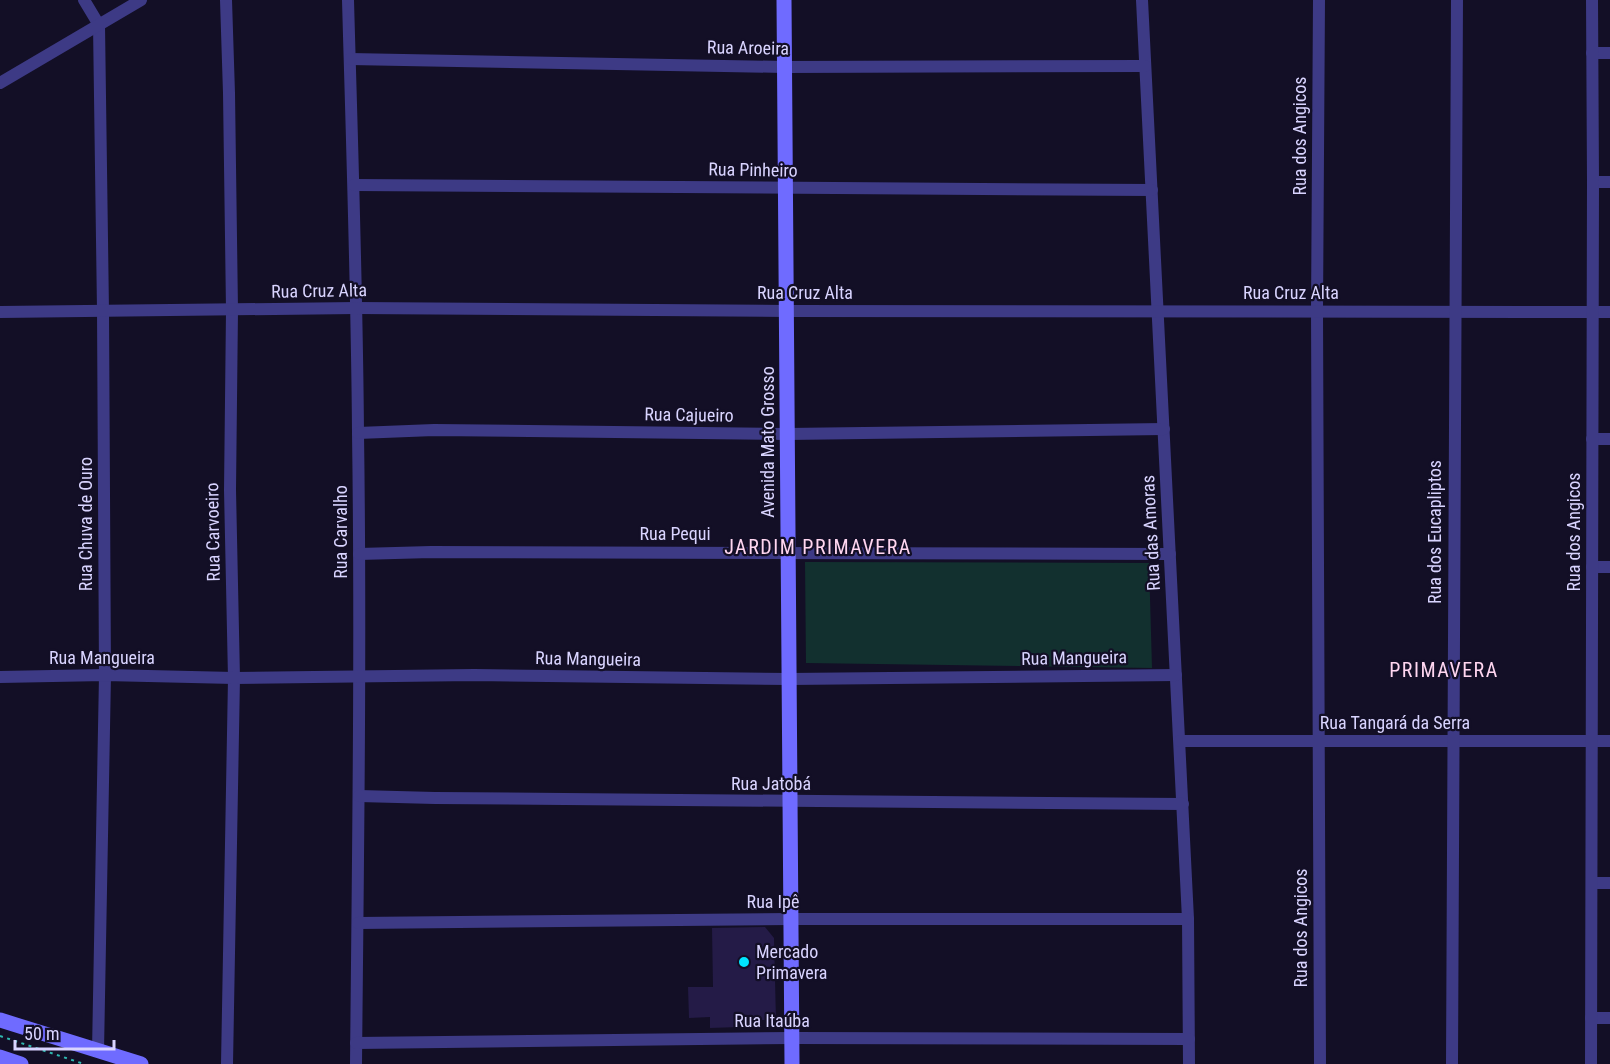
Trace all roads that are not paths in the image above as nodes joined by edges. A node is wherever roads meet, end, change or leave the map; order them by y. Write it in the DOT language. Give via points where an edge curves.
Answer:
graph roads {
  1 [pos="84,0"];
  2 [pos="141,0"];
  3 [pos="226,0"];
  4 [pos="348,0"];
  5 [pos="784,0"];
  6 [pos="1142,0"];
  7 [pos="1319,0"];
  8 [pos="1457,0"];
  9 [pos="1592,0"];
  10 [pos="99,25"];
  11 [pos="1592,53"];
  12 [pos="1610,53"];
  13 [pos="350,59"];
  14 [pos="1146,66"];
  15 [pos="784,67"];
  16 [pos="0,83"];
  17 [pos="1593,182"];
  18 [pos="1610,182"];
  19 [pos="354,185"];
  20 [pos="785,189"];
  21 [pos="1152,190"];
  22 [pos="356,308"];
  23 [pos="232,310"];
  24 [pos="103,311"];
  25 [pos="786,311"];
  26 [pos="1317,311"];
  27 [pos="1454,311"];
  28 [pos="0,312"];
  29 [pos="1158,312"];
  30 [pos="1593,312"];
  31 [pos="1610,312"];
  32 [pos="1164,429"];
  33 [pos="358,433"];
  34 [pos="787,434"];
  35 [pos="1592,439"];
  36 [pos="1610,439"];
  37 [pos="788,553"];
  38 [pos="359,554"];
  39 [pos="1170,554"];
  40 [pos="1592,567"];
  41 [pos="1610,567"];
  42 [pos="105,675"];
  43 [pos="1176,675"];
  44 [pos="360,676"];
  45 [pos="0,677"];
  46 [pos="234,678"];
  47 [pos="789,679"];
  48 [pos="1180,741"];
  49 [pos="1319,741"];
  50 [pos="1452,741"];
  51 [pos="1610,741"];
  52 [pos="1593,742"];
  53 [pos="359,795"];
  54 [pos="790,802"];
  55 [pos="1183,804"];
  56 [pos="1593,883"];
  57 [pos="1610,883"];
  58 [pos="791,919"];
  59 [pos="1188,919"];
  60 [pos="358,923"];
  61 [pos="1591,1018"];
  62 [pos="1610,1018"];
  63 [pos="0,1020"];
  64 [pos="792,1038"];
  65 [pos="1189,1040"];
  66 [pos="356,1043"];
  67 [pos="107,1056"];
  68 [pos="141,1064"];
  69 [pos="227,1064"];
  70 [pos="356,1064"];
  71 [pos="792,1064"];
  72 [pos="1189,1064"];
  73 [pos="1320,1064"];
  74 [pos="1452,1064"];
  75 [pos="1592,1064"];
  1 -- 10 [label="street"];
  2 -- 10 [label="street"];
  3 -- 23 [label="street, Rua Carvoeiro"];
  4 -- 13 [label="street, Rua Carvalho"];
  5 -- 15 [label="street, Avenida Mato Grosso"];
  6 -- 14 [label="street, Rua das Amoras"];
  7 -- 26 [label="street, Rua dos Angicos"];
  8 -- 27 [label="street, Rua dos Eucapliptos"];
  9 -- 11 [label="street, Rua dos Angicos"];
  10 -- 16 [label="street"];
  10 -- 24 [label="street, Rua Chuva de Ouro"];
  11 -- 12 [label="street"];
  11 -- 17 [label="street, Rua dos Angicos"];
  13 -- 15 [label="street, Rua Aroeira"];
  13 -- 19 [label="street, Rua Carvalho"];
  14 -- 15 [label="street, Rua Aroeira"];
  14 -- 21 [label="street, Rua das Amoras"];
  15 -- 20 [label="street, Avenida Mato Grosso"];
  17 -- 18 [label="street"];
  17 -- 30 [label="street, Rua dos Angicos"];
  19 -- 20 [label="street, Rua Pinheiro"];
  19 -- 22 [label="street, Rua Carvalho"];
  20 -- 21 [label="street, Rua Pinheiro"];
  20 -- 25 [label="street, Avenida Mato Grosso"];
  21 -- 29 [label="street, Rua das Amoras"];
  22 -- 23 [label="street, Rua Cruz Alta"];
  22 -- 25 [label="street, Rua Cruz Alta"];
  22 -- 33 [label="street, Rua Carvalho"];
  23 -- 24 [label="street, Rua Cruz Alta"];
  23 -- 46 [label="street, Rua Carvoeiro"];
  24 -- 28 [label="street, Rua Cruz Alta"];
  24 -- 42 [label="street, Rua Chuva de Ouro"];
  25 -- 29 [label="street, Rua Cruz Alta"];
  25 -- 34 [label="street, Avenida Mato Grosso"];
  26 -- 27 [label="street, Rua Cruz Alta"];
  26 -- 29 [label="street, Rua Cruz Alta"];
  26 -- 49 [label="street, Rua dos Angicos"];
  27 -- 30 [label="street, Rua Cruz Alta"];
  27 -- 50 [label="street, Rua dos Eucapliptos"];
  29 -- 32 [label="street, Rua das Amoras"];
  30 -- 31 [label="street, Rua Cruz Alta"];
  30 -- 35 [label="street, Rua dos Angicos"];
  32 -- 34 [label="street, Rua Cajueiro"];
  32 -- 39 [label="street, Rua das Amoras"];
  33 -- 34 [label="street, Rua Cajueiro" via="446,430"];
  33 -- 38 [label="street, Rua Carvalho"];
  34 -- 37 [label="street, Avenida Mato Grosso"];
  35 -- 36 [label="street"];
  35 -- 40 [label="street, Rua dos Angicos"];
  37 -- 38 [label="street, Rua Pequi"];
  37 -- 39 [label="street, Rua Pequi"];
  37 -- 47 [label="street, Avenida Mato Grosso"];
  38 -- 44 [label="street, Rua Carvalho"];
  39 -- 43 [label="street, Rua das Amoras"];
  40 -- 41 [label="street"];
  40 -- 52 [label="street, Rua dos Angicos"];
  42 -- 45 [label="street, Rua Mangueira"];
  42 -- 46 [label="street, Rua Mangueira"];
  42 -- 67 [label="street, Rua Chuva de Ouro"];
  43 -- 47 [label="street, Rua Mangueira"];
  43 -- 48 [label="street, Rua das Amoras"];
  44 -- 46 [label="street, Rua Mangueira"];
  44 -- 47 [label="street, Rua Mangueira"];
  44 -- 53 [label="street, Rua Carvalho"];
  46 -- 69 [label="street, Rua Carvoeiro"];
  47 -- 54 [label="street, Avenida Mato Grosso"];
  48 -- 49 [label="street, Rua Tangará da Serra"];
  48 -- 55 [label="street, Rua das Amoras"];
  49 -- 50 [label="street, Rua Tangará da Serra"];
  49 -- 73 [label="street, Rua dos Angicos"];
  50 -- 52 [label="street, Rua Tangará da Serra"];
  50 -- 74 [label="street, Rua dos Eucapliptos"];
  51 -- 52 [label="street, Rua Tangará da Serra"];
  52 -- 56 [label="street, Rua dos Angicos"];
  53 -- 54 [label="street, Rua Jatobá"];
  53 -- 60 [label="street, Rua Carvalho"];
  54 -- 55 [label="street, Rua Jatobá"];
  54 -- 58 [label="street, Avenida Mato Grosso"];
  55 -- 59 [label="street, Rua das Amoras"];
  56 -- 57 [label="street"];
  56 -- 61 [label="street, Rua dos Angicos"];
  58 -- 59 [label="street, Rua Ipê"];
  58 -- 60 [label="street, Rua Ipê"];
  58 -- 64 [label="street, Avenida Mato Grosso"];
  59 -- 65 [label="street, Rua das Amoras"];
  60 -- 66 [label="street, Rua Carvalho"];
  61 -- 62 [label="street"];
  61 -- 75 [label="street, Rua dos Angicos"];
  63 -- 67 [label="street"];
  64 -- 65 [label="street, Rua Itaúba"];
  64 -- 66 [label="street, Rua Itaúba"];
  64 -- 71 [label="street, Avenida Mato Grosso"];
  65 -- 72 [label="street, Rua das Amoras"];
  66 -- 70 [label="street, Rua Carvalho"];
  67 -- 68 [label="street"];
}
